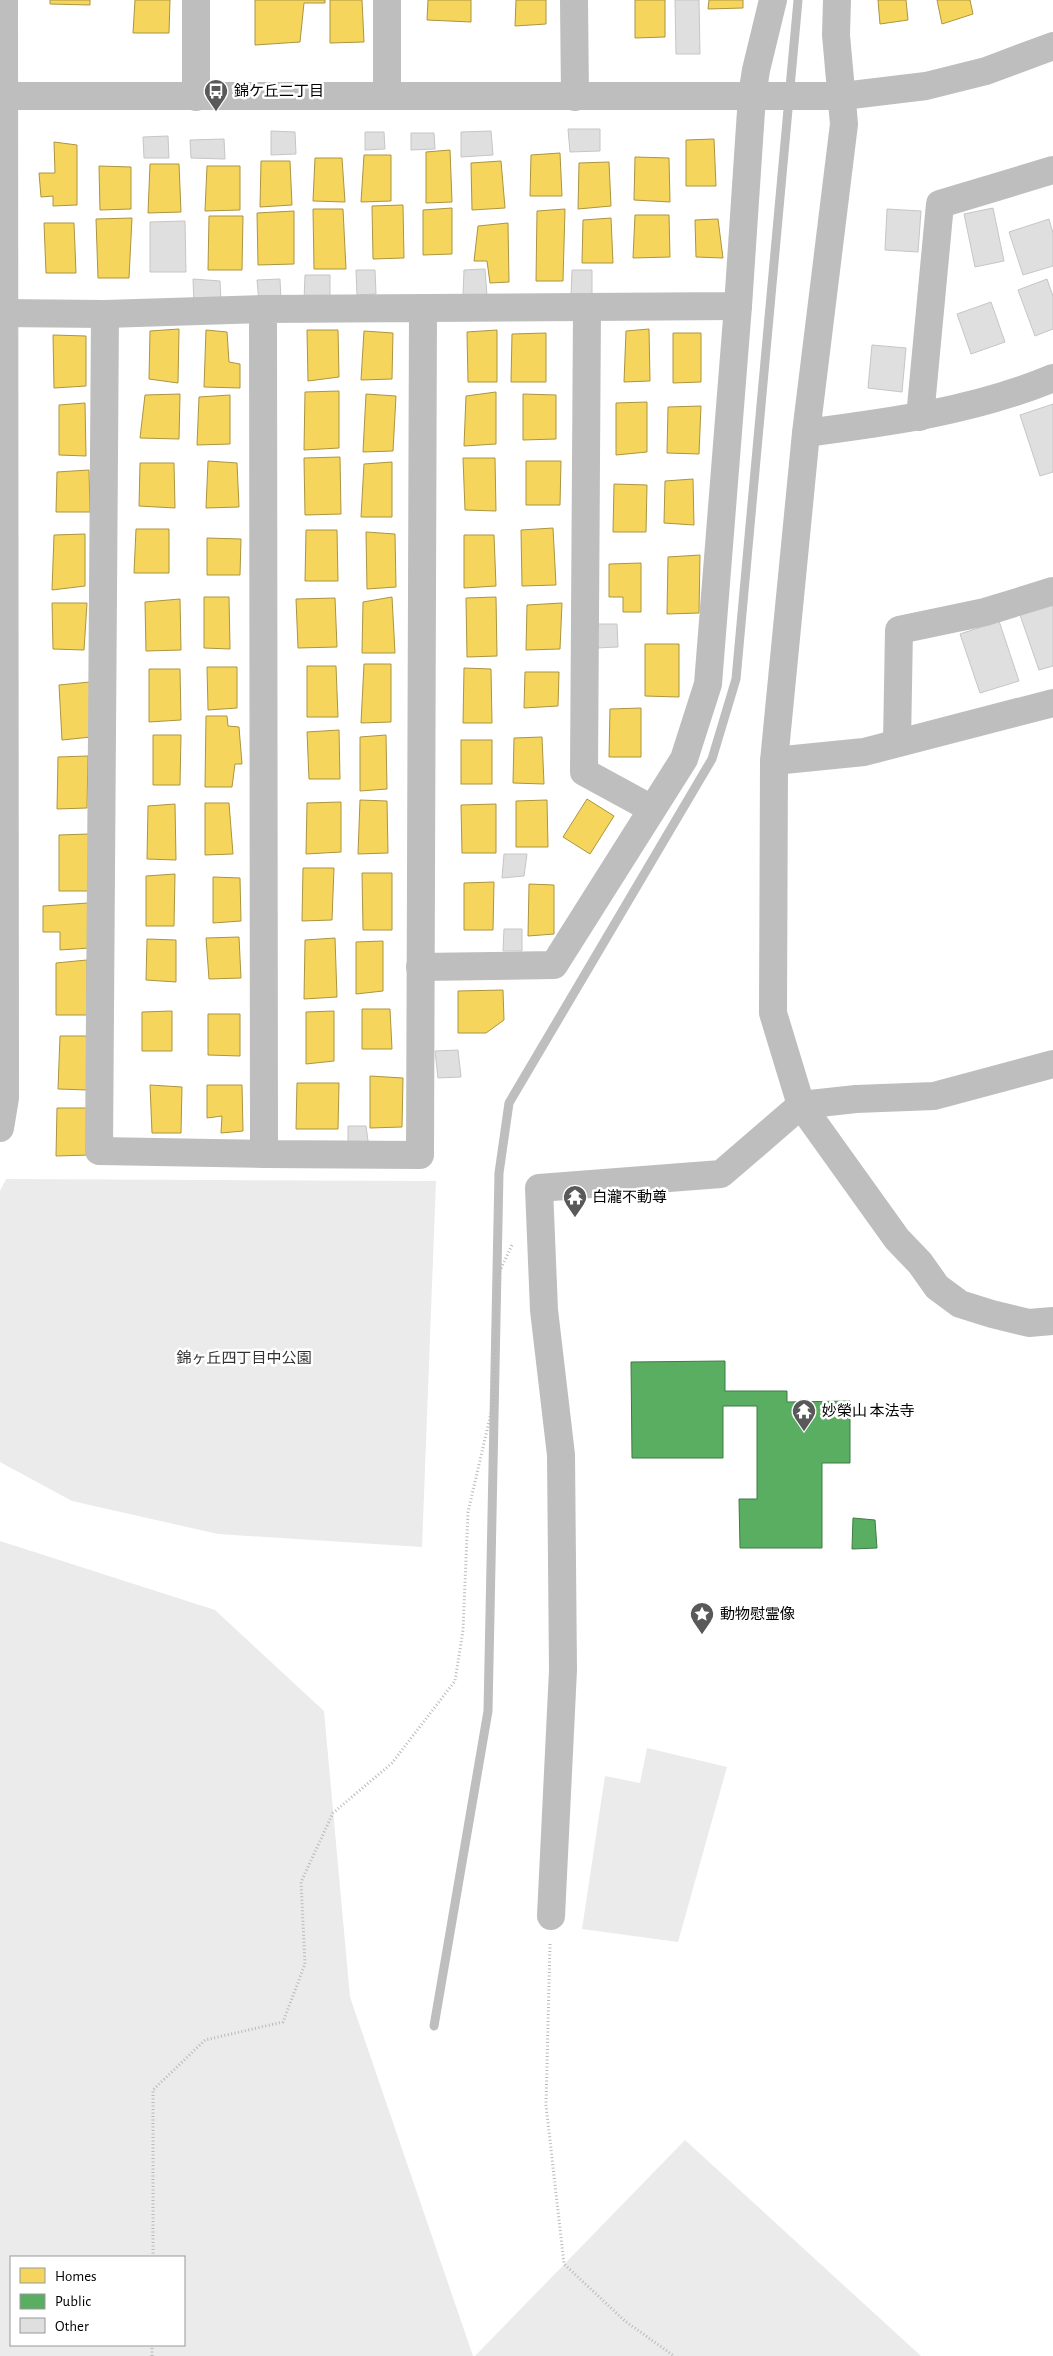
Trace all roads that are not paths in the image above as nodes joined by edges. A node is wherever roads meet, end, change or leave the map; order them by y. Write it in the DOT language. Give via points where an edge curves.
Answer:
graph roads {
  1 [pos="4,0"];
  2 [pos="196,0"];
  3 [pos="387,0"];
  4 [pos="574,0"];
  5 [pos="773,0"];
  6 [pos="837,0"];
  7 [pos="1053,46"];
  8 [pos="2,96"];
  9 [pos="387,96"];
  10 [pos="752,96"];
  11 [pos="843,96"];
  12 [pos="196,97"];
  13 [pos="574,97"];
  14 [pos="1053,170"];
  15 [pos="738,306"];
  16 [pos="587,308"];
  17 [pos="263,309"];
  18 [pos="423,309"];
  19 [pos="3,313"];
  20 [pos="105,314"];
  21 [pos="1053,378"];
  22 [pos="920,416"];
  23 [pos="806,433"];
  24 [pos="2,504"];
  25 [pos="1053,591"];
  26 [pos="1053,703"];
  27 [pos="897,744"];
  28 [pos="774,761"];
  29 [pos="652,809"];
  30 [pos="420,968"];
  31 [pos="1053,1064"];
  32 [pos="2,1098"];
  33 [pos="801,1105"];
  34 [pos="0,1128"];
  35 [pos="264,1154"];
  36 [pos="1053,1321"];
  37 [pos="551,1916"];
  1 -- 8 [label="street"];
  2 -- 12 [label="street"];
  3 -- 9 [label="street"];
  4 -- 13 [label="street"];
  5 -- 10 [label="street"];
  6 -- 11 [label="street" via="836,35"];
  7 -- 11 [label="street" via="986,71 926,86"];
  8 -- 12 [label="street"];
  8 -- 19 [label="street"];
  9 -- 12 [label="street"];
  9 -- 13 [label="street"];
  10 -- 11 [label="street"];
  10 -- 13 [label="street"];
  10 -- 15 [label="street"];
  11 -- 23 [label="street" via="844,124"];
  14 -- 22 [label="street" via="940,204"];
  15 -- 16 [label="street"];
  15 -- 29 [label="street" via="708,684 684,759"];
  16 -- 18 [label="street"];
  16 -- 29 [label="street" via="584,772"];
  17 -- 18 [label="street"];
  17 -- 20 [label="street"];
  17 -- 35 [label="street"];
  18 -- 30 [label="street"];
  19 -- 20 [label="street"];
  19 -- 24 [label="street"];
  20 -- 35 [label="street" via="99,1151"];
  21 -- 22 [label="street" via="1009,394"];
  22 -- 23 [label="street"];
  23 -- 28 [label="street"];
  24 -- 32 [label="street"];
  25 -- 27 [label="street" via="985,612 899,630"];
  26 -- 27 [label="street"];
  27 -- 28 [label="street" via="864,752"];
  28 -- 33 [label="street" via="773,1013"];
  29 -- 30 [label="street" via="554,965"];
  30 -- 35 [label="street" via="420,1155"];
  31 -- 33 [label="street" via="934,1096"];
  32 -- 34 [label="street"];
  33 -- 36 [label="street" via="897,1239 937,1287 960,1304 992,1314 1029,1323"];
  33 -- 37 [label="street" via="721,1174 539,1188 544,1310 561,1456 563,1670"];
}
